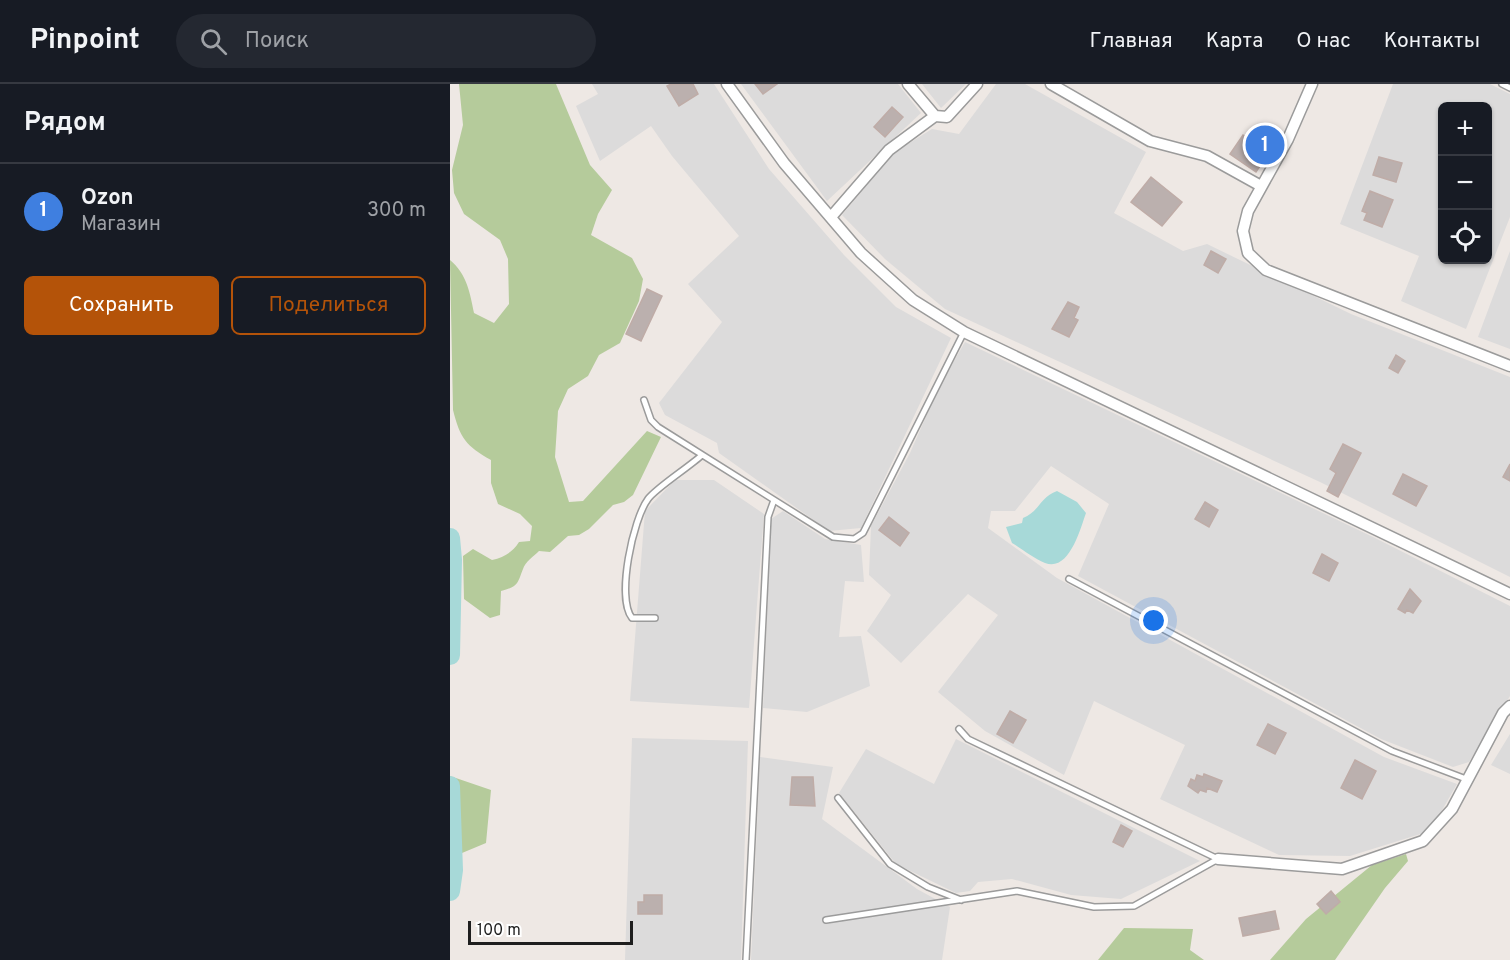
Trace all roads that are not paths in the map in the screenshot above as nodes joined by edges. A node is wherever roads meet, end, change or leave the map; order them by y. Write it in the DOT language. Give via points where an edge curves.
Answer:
graph roads {
  1 [pos="727,84"];
  2 [pos="908,84"];
  3 [pos="977,84"];
  4 [pos="1051,84"];
  5 [pos="1312,84"];
  6 [pos="1502,84"];
  7 [pos="1510,88"];
  8 [pos="935,116"];
  9 [pos="1261,186"];
  10 [pos="831,217"];
  11 [pos="964,332"];
  12 [pos="1510,366"];
  13 [pos="644,400"];
  14 [pos="702,455"];
  15 [pos="774,500"];
  16 [pos="1068,579"];
  17 [pos="1510,594"];
  18 [pos="655,618"];
  19 [pos="1510,706"];
  20 [pos="959,729"];
  21 [pos="1466,779"];
  22 [pos="838,798"];
  23 [pos="1218,859"];
  24 [pos="962,900"];
  25 [pos="826,920"];
  26 [pos="746,960"];
  1 -- 10 [label="street" via="783,162"];
  2 -- 8 [label="street"];
  3 -- 8 [label="street" via="947,117"];
  4 -- 9 [label="street" via="1150,141 1206,156"];
  5 -- 9 [label="street" via="1288,139"];
  6 -- 7 [label="lane"];
  8 -- 10 [label="street" via="890,150"];
  9 -- 12 [label="street" via="1243,231 1248,253 1266,270"];
  10 -- 11 [label="street" via="861,253 913,300"];
  11 -- 15 [label="lane" via="863,533 854,539 833,537"];
  11 -- 17 [label="street"];
  13 -- 14 [label="lane" via="658,427"];
  14 -- 15 [label="lane"];
  14 -- 18 [label="lane" via="648,499 631,540 627,612 632,618"];
  15 -- 26 [label="lane" via="768,517"];
  16 -- 21 [label="lane" via="1392,751"];
  19 -- 21 [label="street"];
  20 -- 23 [label="lane" via="968,739"];
  21 -- 23 [label="street" via="1452,809 1423,841 1342,869"];
  22 -- 24 [label="lane" via="890,864 928,887"];
  23 -- 24 [label="lane" via="1134,906 1094,907 1017,891"];
  24 -- 25 [label="lane"];
}
